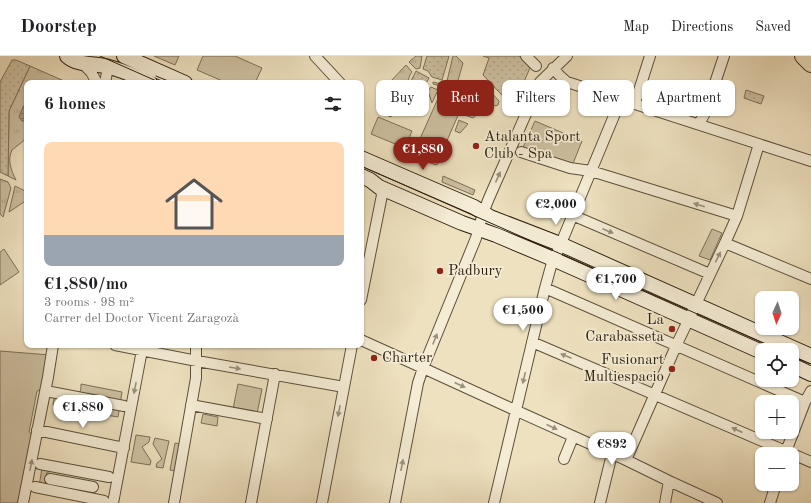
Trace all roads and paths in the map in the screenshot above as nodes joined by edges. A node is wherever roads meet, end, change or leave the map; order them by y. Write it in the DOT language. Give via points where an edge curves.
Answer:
graph roads {
  1 [pos="124,56"];
  2 [pos="315,56"];
  3 [pos="526,56"];
  4 [pos="566,56"];
  5 [pos="650,56"];
  6 [pos="724,56"];
  7 [pos="803,56"];
  8 [pos="70,58"];
  9 [pos="109,61"];
  10 [pos="811,64"];
  11 [pos="536,66"];
  12 [pos="553,68"];
  13 [pos="95,80"];
  14 [pos="106,80"];
  15 [pos="143,80"];
  16 [pos="178,80"];
  17 [pos="337,80"];
  18 [pos="578,85"];
  19 [pos="635,103"];
  20 [pos="614,116"];
  21 [pos="699,124"];
  22 [pos="759,144"];
  23 [pos="521,152"];
  24 [pos="364,159"];
  25 [pos="811,161"];
  26 [pos="591,171"];
  27 [pos="364,177"];
  28 [pos="378,187"];
  29 [pos="483,213"];
  30 [pos="572,215"];
  31 [pos="736,216"];
  32 [pos="478,229"];
  33 [pos="725,243"];
  34 [pos="560,244"];
  35 [pos="553,259"];
  36 [pos="710,274"];
  37 [pos="811,279"];
  38 [pos="364,285"];
  39 [pos="545,288"];
  40 [pos="695,304"];
  41 [pos="689,319"];
  42 [pos="364,341"];
  43 [pos="532,342"];
  44 [pos="676,346"];
  45 [pos="52,348"];
  46 [pos="131,348"];
  47 [pos="196,348"];
  48 [pos="351,348"];
  49 [pos="755,349"];
  50 [pos="142,350"];
  51 [pos="811,356"];
  52 [pos="197,361"];
  53 [pos="423,368"];
  54 [pos="799,369"];
  55 [pos="275,374"];
  56 [pos="811,374"];
  57 [pos="344,387"];
  58 [pos="811,391"];
  59 [pos="51,392"];
  60 [pos="655,394"];
  61 [pos="805,402"];
  62 [pos="191,405"];
  63 [pos="124,406"];
  64 [pos="516,410"];
  65 [pos="266,419"];
  66 [pos="38,430"];
  67 [pos="573,437"];
  68 [pos="772,447"];
  69 [pos="787,447"];
  70 [pos="124,448"];
  71 [pos="612,454"];
  72 [pos="799,458"];
  73 [pos="564,459"];
  74 [pos="626,460"];
  75 [pos="811,462"];
  76 [pos="40,464"];
  77 [pos="52,466"];
  78 [pos="74,470"];
  79 [pos="96,475"];
  80 [pos="109,477"];
  81 [pos="50,478"];
  82 [pos="669,481"];
  83 [pos="72,483"];
  84 [pos="35,487"];
  85 [pos="94,487"];
  86 [pos="47,490"];
  87 [pos="774,491"];
  88 [pos="69,494"];
  89 [pos="91,498"];
  90 [pos="109,502"];
  91 [pos="23,503"];
  92 [pos="174,503"];
  93 [pos="251,503"];
  94 [pos="322,503"];
  95 [pos="395,503"];
  96 [pos="494,503"];
  97 [pos="600,503"];
  98 [pos="664,503"];
  99 [pos="717,503"];
  100 [pos="770,503"];
  1 -- 16 [label="street"];
  2 -- 17 [label="street"];
  3 -- 11 [label="street"];
  4 -- 12 [label="street"];
  5 -- 19 [label="street"];
  6 -- 21 [label="street"];
  7 -- 10 [label="main road"];
  8 -- 9 [label="street"];
  8 -- 13 [label="street" via="91,72"];
  9 -- 14 [label="street"];
  9 -- 15 [label="street"];
  12 -- 18 [label="street" via="567,82"];
  29 -- 12 [label="street, one-way" via="540,82"];
  19 -- 21 [label="street"];
  20 -- 26 [label="street"];
  21 -- 22 [label="street"];
  22 -- 25 [label="street"];
  22 -- 31 [label="street"];
  23 -- 26 [label="street" via="570,168"];
  24 -- 29 [label="street"];
  26 -- 30 [label="street"];
  31 -- 26 [label="street, one-way"];
  27 -- 28 [label="street"];
  28 -- 32 [label="street"];
  28 -- 38 [label="street" via="382,195"];
  29 -- 32 [label="street"];
  29 -- 34 [label="street"];
  30 -- 34 [label="street"];
  30 -- 36 [label="street, one-way"];
  31 -- 33 [label="street"];
  32 -- 35 [label="street"];
  53 -- 32 [label="street, one-way"];
  36 -- 33 [label="street, one-way"];
  33 -- 37 [label="street"];
  34 -- 35 [label="street"];
  34 -- 40 [label="street"];
  35 -- 39 [label="street"];
  35 -- 41 [label="street"];
  36 -- 40 [label="street"];
  39 -- 43 [label="street"];
  39 -- 44 [label="street"];
  40 -- 41 [label="street"];
  40 -- 51 [label="street"];
  41 -- 44 [label="street"];
  41 -- 49 [label="street"];
  42 -- 53 [label="street"];
  60 -- 43 [label="street, one-way"];
  43 -- 64 [label="street, one-way"];
  44 -- 60 [label="street"];
  44 -- 61 [label="street"];
  45 -- 66 [label="street"];
  46 -- 50 [label="street"];
  47 -- 52 [label="street"];
  48 -- 57 [label="street"];
  50 -- 52 [label="street"];
  50 -- 70 [label="street, one-way"];
  52 -- 55 [label="street, one-way"];
  52 -- 62 [label="street"];
  53 -- 64 [label="street, one-way"];
  95 -- 53 [label="street, one-way"];
  54 -- 56 [label="street"];
  55 -- 57 [label="street"];
  55 -- 65 [label="street"];
  57 -- 94 [label="street, one-way"];
  58 -- 61 [label="street"];
  59 -- 63 [label="street"];
  68 -- 60 [label="street, one-way"];
  60 -- 74 [label="street"];
  61 -- 69 [label="street"];
  62 -- 65 [label="street"];
  62 -- 92 [label="street"];
  64 -- 67 [label="street, one-way"];
  64 -- 96 [label="street"];
  65 -- 93 [label="street"];
  66 -- 70 [label="street"];
  91 -- 66 [label="street, one-way"];
  67 -- 71 [label="street"];
  67 -- 73 [label="street"];
  70 -- 90 [label="street"];
  71 -- 74 [label="street"];
  71 -- 97 [label="street"];
  72 -- 75 [label="street"];
  74 -- 82 [label="street"];
  76 -- 77 [label="street"];
  77 -- 78 [label="street"];
  77 -- 81 [label="street"];
  78 -- 79 [label="street"];
  78 -- 83 [label="street"];
  79 -- 80 [label="street"];
  79 -- 85 [label="street"];
  81 -- 83 [label="street"];
  81 -- 86 [label="street"];
  82 -- 98 [label="street"];
  82 -- 99 [label="street"];
  83 -- 85 [label="street"];
  83 -- 88 [label="street"];
  84 -- 86 [label="street"];
  85 -- 89 [label="street"];
  86 -- 88 [label="street"];
  87 -- 100 [label="street"];
  88 -- 89 [label="street"];
  89 -- 90 [label="street"];
}
